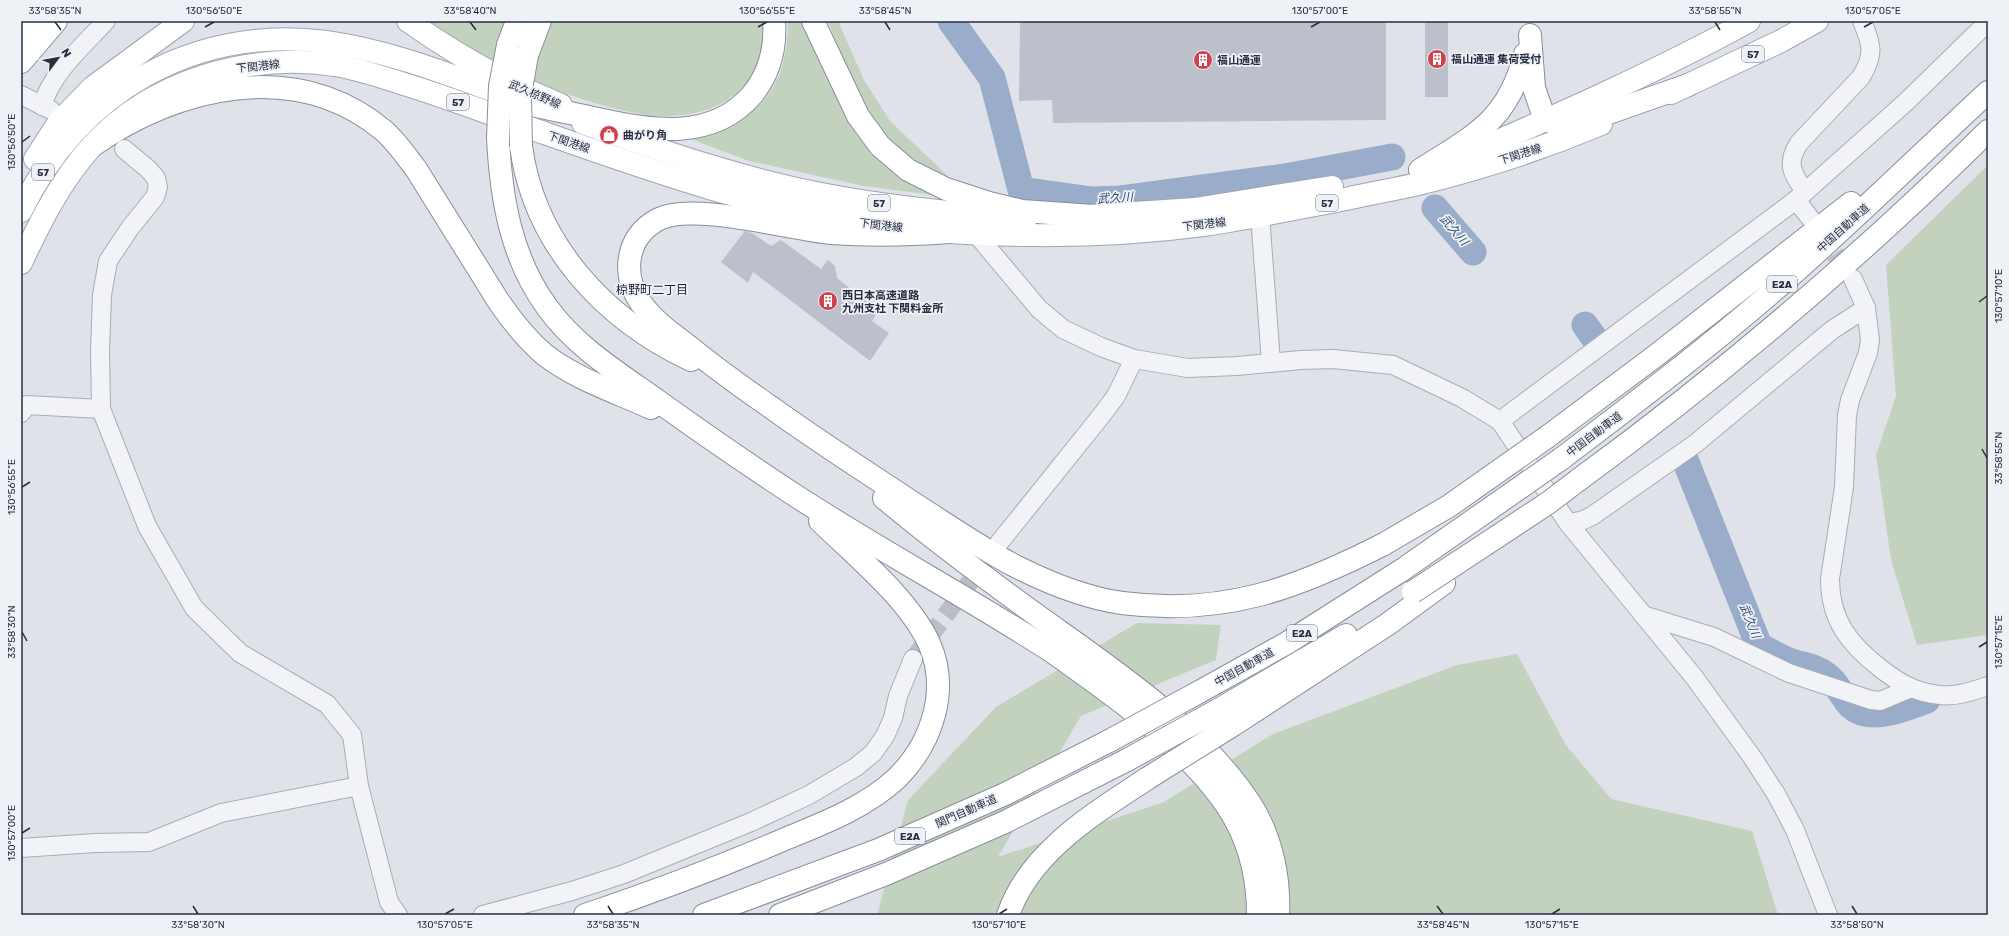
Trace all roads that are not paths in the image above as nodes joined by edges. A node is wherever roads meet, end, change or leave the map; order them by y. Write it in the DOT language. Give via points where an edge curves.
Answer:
graph roads {
  1 [pos="26,21"];
  2 [pos="31,21"];
  3 [pos="56,21"];
  4 [pos="106,21"];
  5 [pos="183,21"];
  6 [pos="408,21"];
  7 [pos="517,21"];
  8 [pos="540,21"];
  9 [pos="774,21"];
  10 [pos="813,21"];
  11 [pos="1749,21"];
  12 [pos="1817,21"];
  13 [pos="1862,21"];
  14 [pos="1988,22"];
  15 [pos="1530,28"];
  16 [pos="21,33"];
  17 [pos="21,36"];
  18 [pos="517,50"];
  19 [pos="21,62"];
  20 [pos="1688,85"];
  21 [pos="1988,92"];
  22 [pos="37,104"];
  23 [pos="532,105"];
  24 [pos="597,118"];
  25 [pos="1545,120"];
  26 [pos="1988,131"];
  27 [pos="1943,134"];
  28 [pos="69,136"];
  29 [pos="92,146"];
  30 [pos="124,149"];
  31 [pos="670,154"];
  32 [pos="1420,170"];
  33 [pos="21,189"];
  34 [pos="1801,196"];
  35 [pos="1259,208"];
  36 [pos="21,211"];
  37 [pos="1093,216"];
  38 [pos="1810,218"];
  39 [pos="949,232"];
  40 [pos="977,235"];
  41 [pos="30,244"];
  42 [pos="21,263"];
  43 [pos="21,274"];
  44 [pos="1853,279"];
  45 [pos="1866,308"];
  46 [pos="1134,359"];
  47 [pos="1271,362"];
  48 [pos="728,378"];
  49 [pos="101,409"];
  50 [pos="21,413"];
  51 [pos="1500,421"];
  52 [pos="693,426"];
  53 [pos="820,442"];
  54 [pos="794,495"];
  55 [pos="1548,503"];
  56 [pos="1568,523"];
  57 [pos="999,543"];
  58 [pos="1643,615"];
  59 [pos="913,659"];
  60 [pos="1988,686"];
  61 [pos="1909,689"];
  62 [pos="1154,717"];
  63 [pos="1225,717"];
  64 [pos="359,786"];
  65 [pos="21,848"];
  66 [pos="398,915"];
  67 [pos="482,915"];
  68 [pos="586,915"];
  69 [pos="704,915"];
  70 [pos="780,915"];
  71 [pos="1008,915"];
  72 [pos="1258,915"];
  73 [pos="1278,915"];
  74 [pos="1828,915"];
  1 -- 16 [label="main road"];
  2 -- 17 [label="main road"];
  3 -- 19 [label="main road"];
  4 -- 22 [label="street" via="70,60"];
  5 -- 33 [label="main road" via="111,73 76,103 46,141"];
  6 -- 24 [label="main road, 武久椋野線" via="502,80"];
  7 -- 18 [label="main road"];
  8 -- 18 [label="main road"];
  9 -- 24 [label="main road" via="774,46 764,76 745,103 724,117 701,126 681,129 631,126"];
  10 -- 37 [label="main road" via="858,116 880,146 908,170 946,189 989,204 1022,211"];
  11 -- 25 [label="main road, 下関港線 / 57" via="1648,73"];
  12 -- 20 [label="main road, 下関港線 / 57"];
  13 -- 34 [label="street" via="1872,53 1867,68 1862,77 1799,143 1792,156 1792,170"];
  14 -- 34 [label="street" via="1906,102"];
  15 -- 25 [label="main road" via="1534,88"];
  15 -- 32 [label="main road" via="1519,78 1501,110 1464,142"];
  18 -- 48 [label="main road, bridge" via="524,166 537,209 559,247 585,283 612,310 651,339"];
  18 -- 52 [label="main road, bridge" via="500,86 499,173 516,248 533,287 547,309 567,332 594,356"];
  20 -- 25 [label="main road" via="1580,123 1559,125"];
  20 -- 35 [label="main road, 下関港線 / 57" via="1596,126 1504,159 1422,183"];
  21 -- 27 [label="main road, 中国自動車道 / E2A"];
  23 -- 24 [label="main road"];
  23 -- 28 [label="main road, 下関港線 / 57" via="450,75 358,48 305,40 268,41 207,50 171,63 103,103"];
  23 -- 31 [label="main road, 下関港線 / 57"];
  24 -- 31 [label="main road, 武久椋野線"];
  25 -- 32 [label="main road, 下関港線 / 57" via="1454,160"];
  26 -- 55 [label="main road, E2A, bridge" via="1787,315 1628,443"];
  27 -- 53 [label="main road, bridge" via="1654,357 1547,437 1448,506 1384,544 1313,578 1245,600 1185,607 1119,603 1052,583 981,547"];
  27 -- 62 [label="main road, 中国自動車道 / E2A, bridge" via="1862,212 1780,285 1649,392 1561,459 1402,570 1287,643"];
  28 -- 33 [label="main road"];
  28 -- 36 [label="main road, 下関港線 / 57" via="39,178"];
  29 -- 39 [label="main road, 下関港線 / 57" via="111,128 154,98 204,76 227,69 260,64 332,65 419,89 715,191 821,216"];
  29 -- 41 [label="main road, 下関港線 / 57" via="65,181"];
  29 -- 52 [label="main road" via="115,130 160,107 226,89 293,90 312,93 350,107 384,131 401,149 513,323 545,355 583,378"];
  30 -- 49 [label="street" via="148,169 156,178 158,187 155,197 108,261 102,295"];
  31 -- 37 [label="main road, 下関港線 / 57" via="769,182 876,203 1040,219"];
  32 -- 35 [label="main road, 下関港線 / 57"];
  34 -- 38 [label="street"];
  34 -- 51 [label="street"];
  35 -- 37 [label="main road, 下関港線 / 57" via="1195,209"];
  35 -- 40 [label="main road, 下関港線 / 57" via="1198,226 1145,231"];
  35 -- 47 [label="street"];
  39 -- 40 [label="main road, 下関港線 / 57"];
  39 -- 48 [label="main road" via="898,236 836,233 718,215 686,213 673,214 654,222 640,234 630,256 629,273 634,292 646,310 661,325"];
  40 -- 46 [label="street" via="1039,309 1063,328 1101,347"];
  41 -- 42 [label="main road, 下関港線 / 57"];
  41 -- 43 [label="main road"];
  44 -- 45 [label="street"];
  45 -- 56 [label="street" via="1832,330 1695,444 1592,516"];
  45 -- 61 [label="street" via="1870,340 1847,415 1844,487 1830,594 1838,619 1849,639 1867,657"];
  46 -- 47 [label="street" via="1169,366 1200,368"];
  46 -- 57 [label="street" via="1116,396"];
  47 -- 51 [label="street" via="1333,359 1393,366 1427,380"];
  48 -- 53 [label="main road"];
  49 -- 50 [label="street" via="26,405"];
  49 -- 64 [label="street" via="147,526 194,608 240,653 327,704 352,735"];
  51 -- 56 [label="street"];
  52 -- 54 [label="main road"];
  53 -- 73 [label="main road" via="958,558 1136,688 1219,763 1252,807 1263,829 1277,876"];
  54 -- 68 [label="main road" via="894,593 912,615 929,643 935,660 938,694 935,712 923,745 896,779 853,809 764,849"];
  54 -- 72 [label="main road" via="1051,651 1164,738 1203,775 1236,821 1255,871"];
  55 -- 63 [label="main road, E2A, bridge"];
  55 -- 63 [label="main road" via="1388,624"];
  56 -- 58 [label="street"];
  58 -- 61 [label="street" via="1714,637 1789,673 1851,693 1880,701"];
  58 -- 74 [label="street" via="1752,756 1776,794 1794,830"];
  59 -- 67 [label="street" via="900,689 893,718 873,753 856,767 810,795 624,874"];
  60 -- 61 [label="street" via="1948,695"];
  62 -- 69 [label="main road, 関門自動車道 / E2A, bridge" via="1005,794 885,847"];
  63 -- 70 [label="main road, E2A, bridge" via="1173,735 991,828 886,874"];
  63 -- 71 [label="main road, bridge" via="1148,778 1106,805 1050,851 1016,893"];
  64 -- 65 [label="street" via="221,813 149,842"];
  64 -- 66 [label="street" via="389,902"];
}
